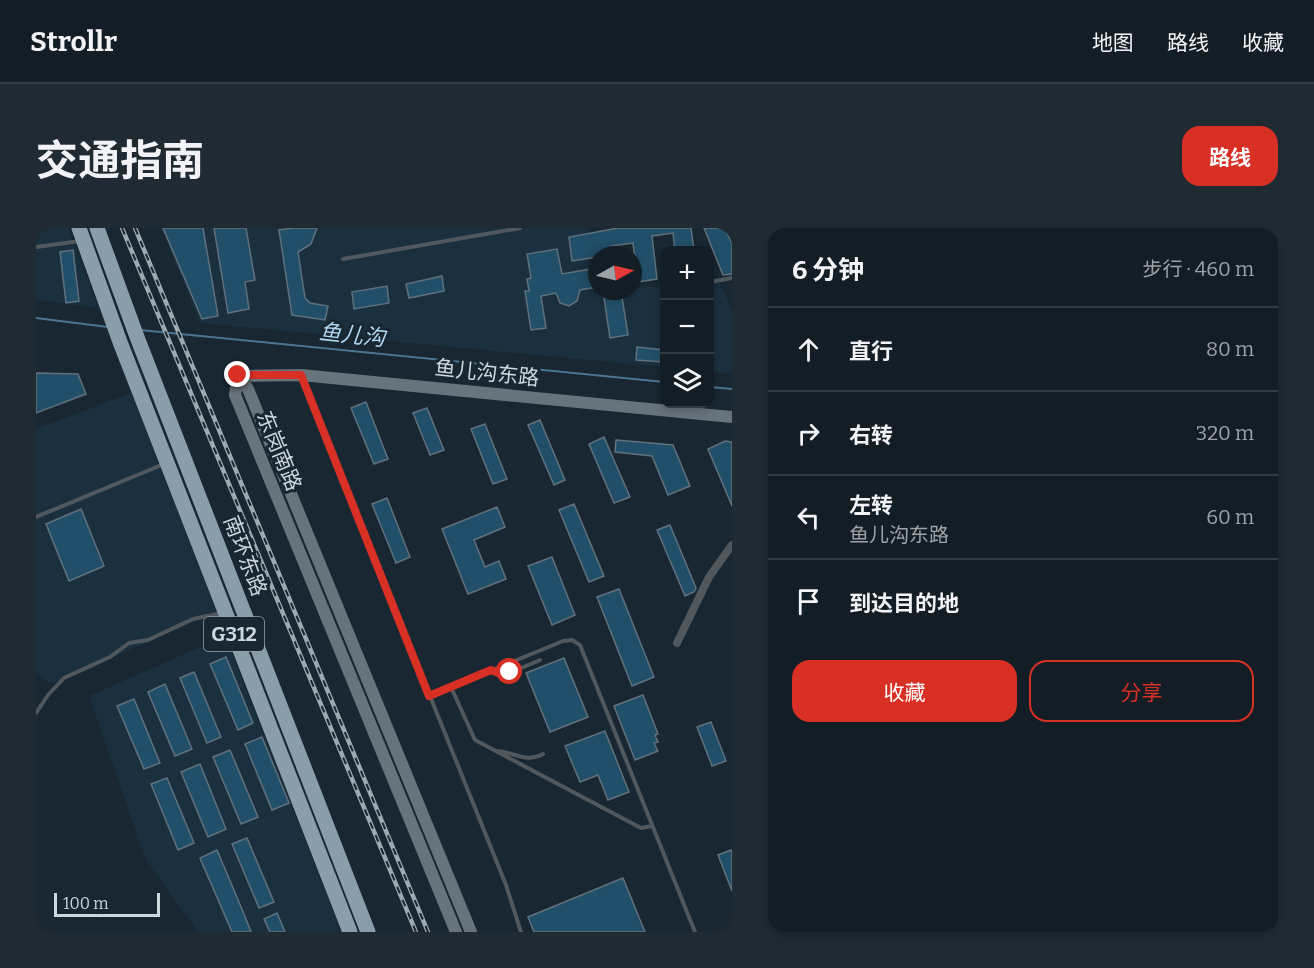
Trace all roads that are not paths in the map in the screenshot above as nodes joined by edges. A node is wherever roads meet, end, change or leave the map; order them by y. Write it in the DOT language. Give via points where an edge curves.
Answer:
graph roads {
  1 [pos="97,228"];
  2 [pos="520,228"];
  3 [pos="82,234"];
  4 [pos="36,247"];
  5 [pos="343,259"];
  6 [pos="732,278"];
  7 [pos="714,281"];
  8 [pos="238,375"];
  9 [pos="301,375"];
  10 [pos="732,417"];
  11 [pos="168,462"];
  12 [pos="36,517"];
  13 [pos="732,545"];
  14 [pos="226,612"];
  15 [pos="677,644"];
  16 [pos="540,660"];
  17 [pos="491,670"];
  18 [pos="451,687"];
  19 [pos="429,696"];
  20 [pos="36,713"];
  21 [pos="495,750"];
  22 [pos="543,754"];
  23 [pos="317,800"];
  24 [pos="301,806"];
  25 [pos="652,826"];
  26 [pos="350,932"];
  27 [pos="368,932"];
  28 [pos="456,932"];
  29 [pos="471,932"];
  30 [pos="521,932"];
  31 [pos="695,932"];
  1 -- 23 [label="highway, 南环东路 / G312"];
  2 -- 5 [label="lane"];
  3 -- 4 [label="lane"];
  3 -- 11 [label="highway, 南环东路 / G312"];
  6 -- 7 [label="lane"];
  8 -- 9 [label="street, 鱼儿沟东路"];
  8 -- 28 [label="street, 东岗南路" via="235,395"];
  8 -- 29 [label="street, 东岗南路" via="252,400"];
  9 -- 10 [label="street, 鱼儿沟东路"];
  9 -- 19 [label="lane"];
  11 -- 12 [label="lane"];
  11 -- 14 [label="highway, 南环东路 / G312"];
  13 -- 15 [label="street" via="709,577"];
  14 -- 20 [label="lane" via="193,618 148,640 129,643 110,657 64,678"];
  14 -- 24 [label="highway, 南环东路 / G312"];
  16 -- 17 [label="lane" via="501,674"];
  17 -- 18 [label="lane"];
  17 -- 25 [label="lane" via="563,641 572,640 580,645"];
  18 -- 19 [label="lane"];
  18 -- 21 [label="lane" via="475,740"];
  19 -- 30 [label="lane" via="506,885"];
  21 -- 22 [label="lane" via="525,759"];
  21 -- 25 [label="lane" via="641,828"];
  23 -- 24 [label="highway"];
  23 -- 27 [label="highway, 南环东路 / G312"];
  24 -- 26 [label="highway, 南环东路 / G312"];
  25 -- 31 [label="lane"];
}
